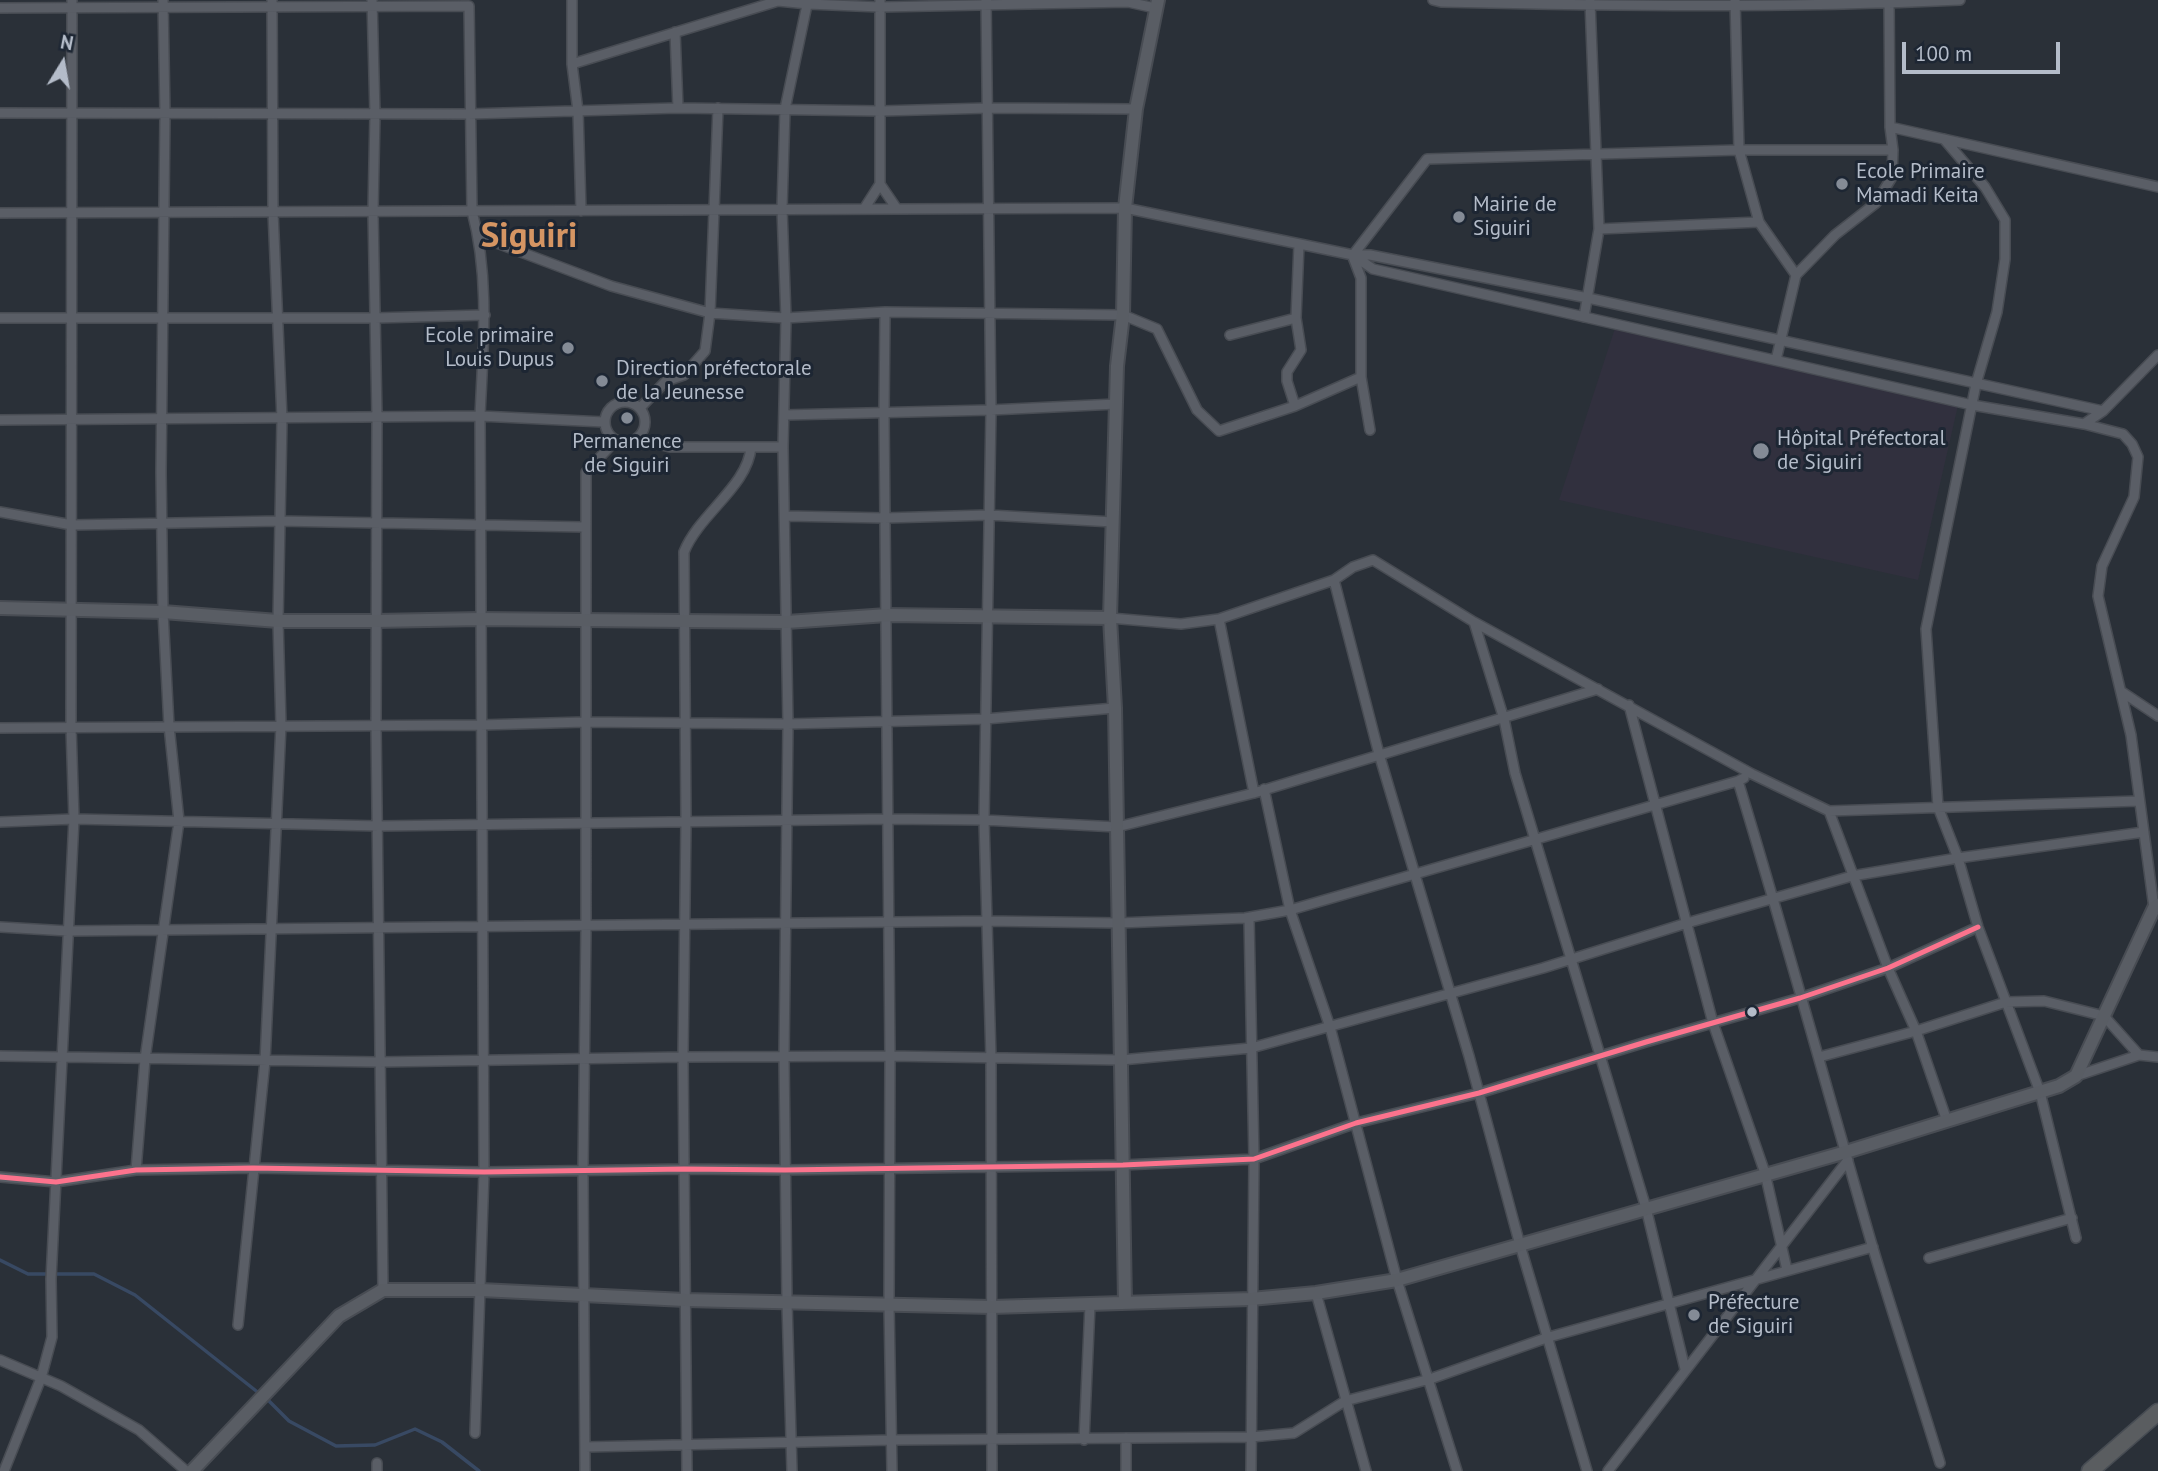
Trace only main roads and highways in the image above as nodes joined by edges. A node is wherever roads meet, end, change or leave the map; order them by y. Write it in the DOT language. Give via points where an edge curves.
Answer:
graph roads {
  1 [pos="2158,1412"];
  2 [pos="2090,1471"];
  1 -- 2 [label="highway"];
}
